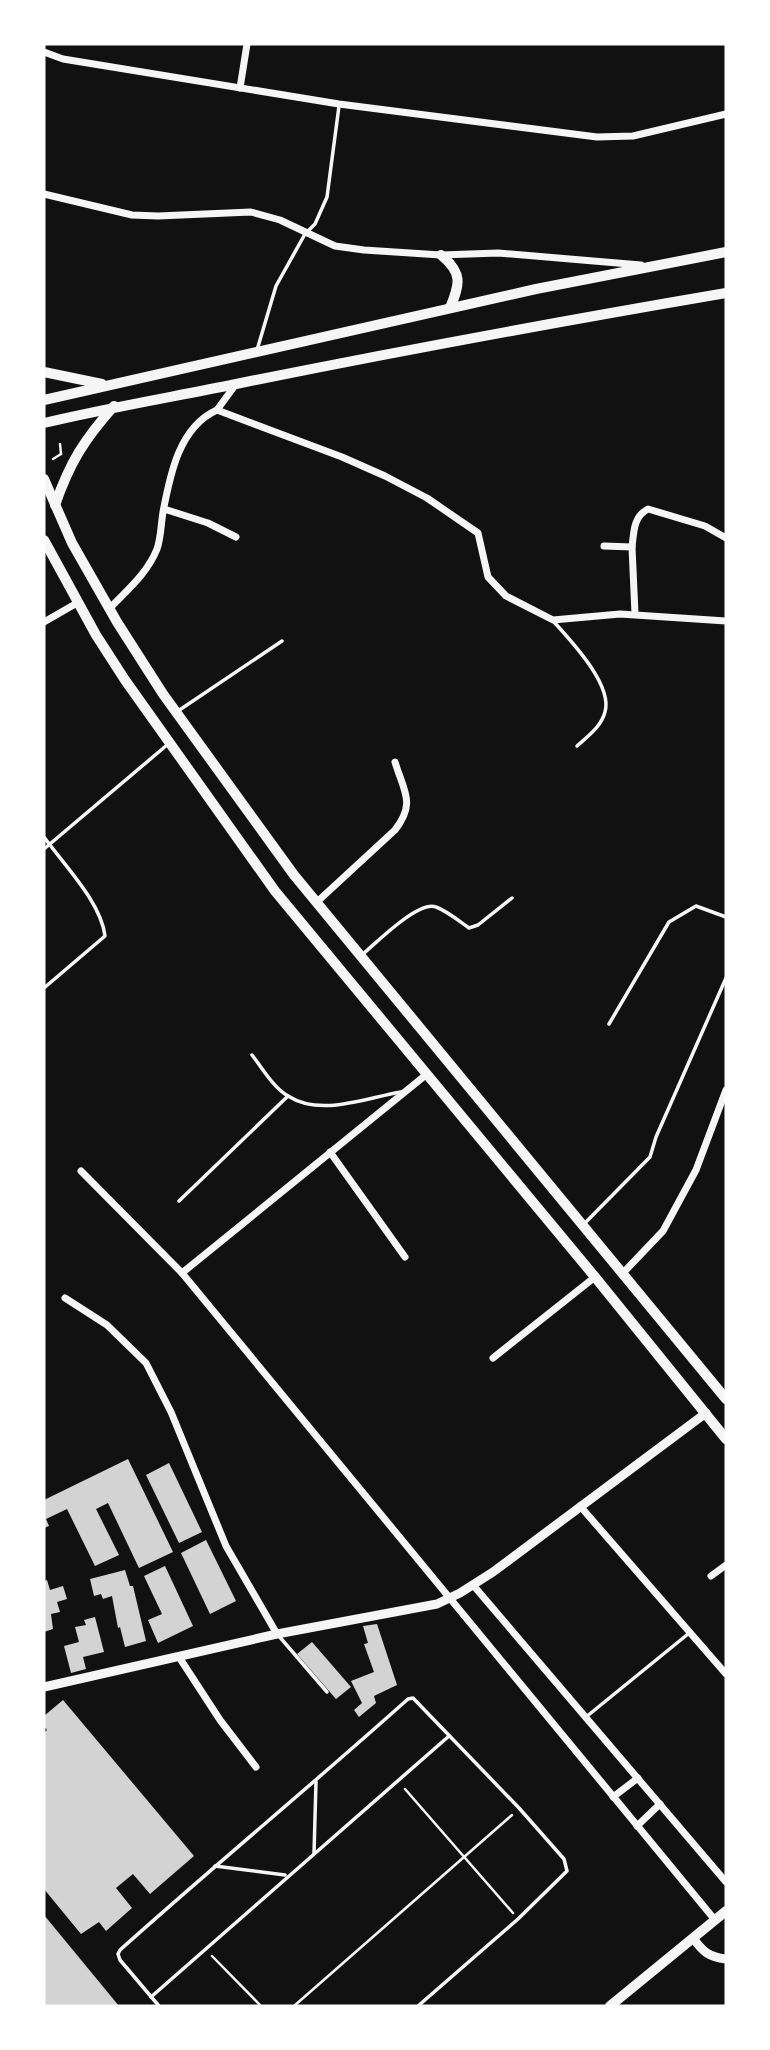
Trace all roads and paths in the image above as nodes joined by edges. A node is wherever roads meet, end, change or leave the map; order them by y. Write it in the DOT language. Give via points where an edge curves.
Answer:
graph roads {
  1 [pos="247,44"];
  2 [pos="44,52"];
  3 [pos="240,88"];
  4 [pos="339,104"];
  5 [pos="726,114"];
  6 [pos="44,194"];
  7 [pos="305,234"];
  8 [pos="726,253"];
  9 [pos="441,255"];
  10 [pos="654,266"];
  11 [pos="726,293"];
  12 [pos="450,308"];
  13 [pos="257,352"];
  14 [pos="44,372"];
  15 [pos="236,384"];
  16 [pos="108,385"];
  17 [pos="44,400"];
  18 [pos="114,406"];
  19 [pos="217,410"];
  20 [pos="44,423"];
  21 [pos="60,444"];
  22 [pos="53,459"];
  23 [pos="44,479"];
  24 [pos="55,505"];
  25 [pos="164,509"];
  26 [pos="236,537"];
  27 [pos="726,538"];
  28 [pos="44,540"];
  29 [pos="604,546"];
  30 [pos="632,547"];
  31 [pos="47,554"];
  32 [pos="77,603"];
  33 [pos="109,608"];
  34 [pos="635,614"];
  35 [pos="552,620"];
  36 [pos="726,621"];
  37 [pos="44,622"];
  38 [pos="282,641"];
  39 [pos="176,712"];
  40 [pos="169,743"];
  41 [pos="578,746"];
  42 [pos="395,762"];
  43 [pos="44,837"];
  44 [pos="49,845"];
  45 [pos="44,849"];
  46 [pos="512,898"];
  47 [pos="318,901"];
  48 [pos="726,917"];
  49 [pos="361,955"];
  50 [pos="726,978"];
  51 [pos="44,988"];
  52 [pos="609,1024"];
  53 [pos="252,1055"];
  54 [pos="427,1074"];
  55 [pos="726,1090"];
  56 [pos="406,1091"];
  57 [pos="288,1096"];
  58 [pos="330,1152"];
  59 [pos="81,1171"];
  60 [pos="179,1201"];
  61 [pos="584,1224"];
  62 [pos="405,1257"];
  63 [pos="624,1272"];
  64 [pos="182,1273"];
  65 [pos="596,1277"];
  66 [pos="65,1298"];
  67 [pos="493,1358"];
  68 [pos="726,1399"];
  69 [pos="706,1413"];
  70 [pos="726,1439"];
  71 [pos="580,1506"];
  72 [pos="726,1565"];
  73 [pos="711,1576"];
  74 [pos="473,1585"];
  75 [pos="449,1599"];
  76 [pos="690,1632"];
  77 [pos="277,1634"];
  78 [pos="179,1657"];
  79 [pos="726,1674"];
  80 [pos="44,1687"];
  81 [pos="327,1692"];
  82 [pos="586,1717"];
  83 [pos="449,1735"];
  84 [pos="256,1767"];
  85 [pos="638,1778"];
  86 [pos="398,1781"];
  87 [pos="316,1782"];
  88 [pos="613,1797"];
  89 [pos="660,1804"];
  90 [pos="519,1808"];
  91 [pos="638,1826"];
  92 [pos="314,1853"];
  93 [pos="465,1858"];
  94 [pos="215,1866"];
  95 [pos="287,1875"];
  96 [pos="726,1882"];
  97 [pos="726,1911"];
  98 [pos="518,1919"];
  99 [pos="715,1920"];
  100 [pos="693,1938"];
  101 [pos="205,1948"];
  102 [pos="726,1959"];
  103 [pos="151,1997"];
  104 [pos="159,2006"];
  105 [pos="261,2006"];
  106 [pos="294,2006"];
  107 [pos="419,2006"];
  108 [pos="610,2006"];
  1 -- 3 [label="street"];
  2 -- 3 [label="street"];
  3 -- 4 [label="street"];
  4 -- 5 [label="street" via="597,137 633,136"];
  4 -- 7 [label="lane" via="327,197"];
  6 -- 7 [label="street" via="132,215 251,212 280,220"];
  7 -- 9 [label="street" via="335,246"];
  7 -- 13 [label="lane" via="276,286"];
  8 -- 10 [label="main road"];
  9 -- 10 [label="street" via="498,253"];
  9 -- 12 [label="main road" via="452,264 459,280"];
  10 -- 12 [label="main road"];
  11 -- 15 [label="main road"];
  12 -- 13 [label="main road"];
  13 -- 16 [label="main road"];
  14 -- 16 [label="main road"];
  15 -- 18 [label="main road"];
  15 -- 19 [label="street"];
  16 -- 17 [label="main road"];
  18 -- 20 [label="main road"];
  18 -- 24 [label="main road" via="86,437"];
  19 -- 25 [label="street" via="187,433"];
  19 -- 35 [label="street" via="342,457 428,498 478,533 488,577 506,596"];
  21 -- 22 [label="path" via="61,454"];
  23 -- 24 [label="main road"];
  24 -- 33 [label="main road"];
  25 -- 26 [label="street"];
  25 -- 33 [label="street" via="158,548 143,574"];
  27 -- 30 [label="street" via="705,526 648,509 636,521"];
  28 -- 31 [label="main road"];
  29 -- 30 [label="street"];
  30 -- 34 [label="street"];
  31 -- 32 [label="main road"];
  32 -- 37 [label="street"];
  32 -- 40 [label="main road"];
  33 -- 39 [label="main road"];
  34 -- 35 [label="street"];
  34 -- 36 [label="street"];
  35 -- 41 [label="lane" via="600,681 606,709 598,727"];
  38 -- 39 [label="lane"];
  39 -- 47 [label="main road" via="294,875"];
  40 -- 44 [label="lane"];
  40 -- 54 [label="main road" via="275,891"];
  42 -- 47 [label="street" via="408,806 404,819"];
  43 -- 44 [label="lane"];
  44 -- 45 [label="lane"];
  44 -- 51 [label="lane" via="95,906 104,921 105,936"];
  46 -- 49 [label="lane" via="469,928 426,905"];
  47 -- 49 [label="main road"];
  48 -- 52 [label="lane" via="696,906 669,922"];
  49 -- 61 [label="main road"];
  50 -- 61 [label="lane" via="650,1157"];
  53 -- 57 [label="lane"];
  54 -- 56 [label="street"];
  54 -- 65 [label="main road"];
  55 -- 63 [label="street" via="696,1170 663,1231"];
  56 -- 57 [label="lane" via="321,1108"];
  56 -- 58 [label="street"];
  57 -- 60 [label="lane"];
  58 -- 62 [label="street"];
  58 -- 64 [label="street"];
  59 -- 64 [label="street"];
  61 -- 63 [label="main road"];
  63 -- 68 [label="main road"];
  64 -- 75 [label="street"];
  65 -- 67 [label="street"];
  65 -- 69 [label="main road"];
  66 -- 77 [label="street" via="107,1325 146,1363 172,1412 226,1546"];
  68 -- 69 [label="main road"];
  69 -- 70 [label="main road"];
  69 -- 71 [label="street"];
  71 -- 74 [label="street"];
  71 -- 76 [label="street"];
  72 -- 73 [label="street"];
  74 -- 75 [label="street"];
  74 -- 82 [label="street"];
  75 -- 77 [label="street"];
  75 -- 88 [label="street"];
  76 -- 79 [label="street"];
  76 -- 82 [label="lane"];
  77 -- 78 [label="street"];
  77 -- 81 [label="lane"];
  78 -- 80 [label="street"];
  78 -- 84 [label="street"];
  82 -- 85 [label="street"];
  83 -- 86 [label="lane"];
  83 -- 87 [label="lane" via="417,1700 408,1699"];
  83 -- 90 [label="lane"];
  85 -- 88 [label="street"];
  85 -- 89 [label="street"];
  86 -- 92 [label="lane"];
  86 -- 93 [label="path"];
  87 -- 92 [label="lane"];
  87 -- 94 [label="lane"];
  88 -- 91 [label="street"];
  89 -- 91 [label="street"];
  89 -- 96 [label="street"];
  90 -- 93 [label="path"];
  90 -- 98 [label="lane" via="565,1859 567,1871"];
  91 -- 99 [label="street"];
  92 -- 95 [label="lane"];
  93 -- 98 [label="path"];
  93 -- 106 [label="path"];
  94 -- 95 [label="lane"];
  94 -- 103 [label="lane" via="120,1950 120,1960"];
  95 -- 101 [label="lane"];
  97 -- 99 [label="main road"];
  98 -- 107 [label="lane"];
  99 -- 100 [label="main road"];
  100 -- 102 [label="street" via="711,1958"];
  100 -- 108 [label="main road"];
  101 -- 103 [label="lane"];
  101 -- 105 [label="path"];
  103 -- 104 [label="lane"];
}
